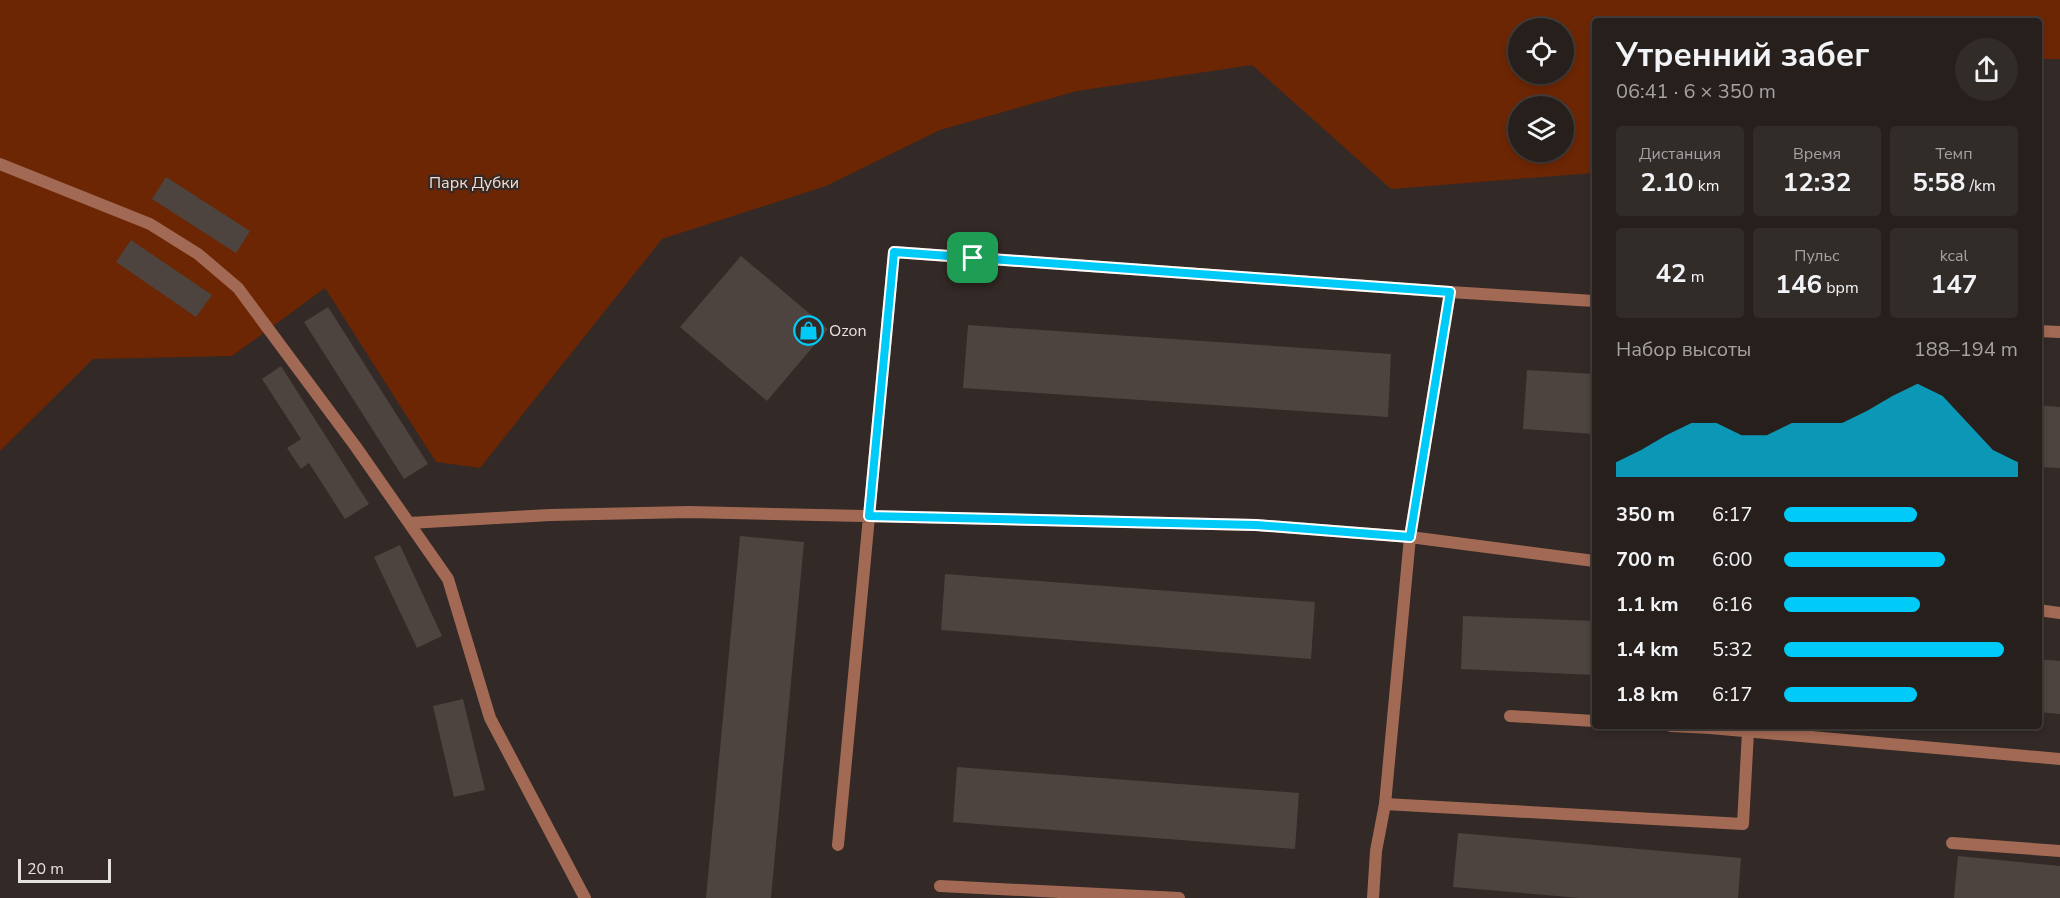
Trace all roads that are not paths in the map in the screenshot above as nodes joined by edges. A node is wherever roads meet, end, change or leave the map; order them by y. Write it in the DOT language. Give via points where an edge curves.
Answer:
graph roads {
  1 [pos="0,164"];
  2 [pos="1450,292"];
  3 [pos="1592,301"];
  4 [pos="2042,331"];
  5 [pos="2060,332"];
  6 [pos="869,516"];
  7 [pos="409,523"];
  8 [pos="1410,537"];
  9 [pos="1592,561"];
  10 [pos="2042,611"];
  11 [pos="2060,613"];
  12 [pos="1510,716"];
  13 [pos="1592,721"];
  14 [pos="1725,729"];
  15 [pos="1748,732"];
  16 [pos="2060,759"];
  17 [pos="1385,804"];
  18 [pos="1952,843"];
  19 [pos="838,845"];
  20 [pos="2060,851"];
  21 [pos="940,886"];
  22 [pos="585,898"];
  23 [pos="1179,898"];
  24 [pos="1373,898"];
  1 -- 7 [label="street" via="150,224 198,254 238,288"];
  2 -- 3 [label="street"];
  2 -- 6 [label="street" via="894,252"];
  2 -- 8 [label="street"];
  4 -- 5 [label="street"];
  6 -- 7 [label="street" via="690,512"];
  6 -- 8 [label="street" via="1256,525"];
  6 -- 19 [label="street"];
  7 -- 22 [label="street" via="448,579 490,718"];
  8 -- 9 [label="street"];
  8 -- 17 [label="street"];
  10 -- 11 [label="street"];
  12 -- 13 [label="street"];
  14 -- 15 [label="street"];
  15 -- 16 [label="street"];
  15 -- 17 [label="street" via="1743,824"];
  17 -- 24 [label="street"];
  18 -- 20 [label="street"];
  21 -- 23 [label="street"];
}
